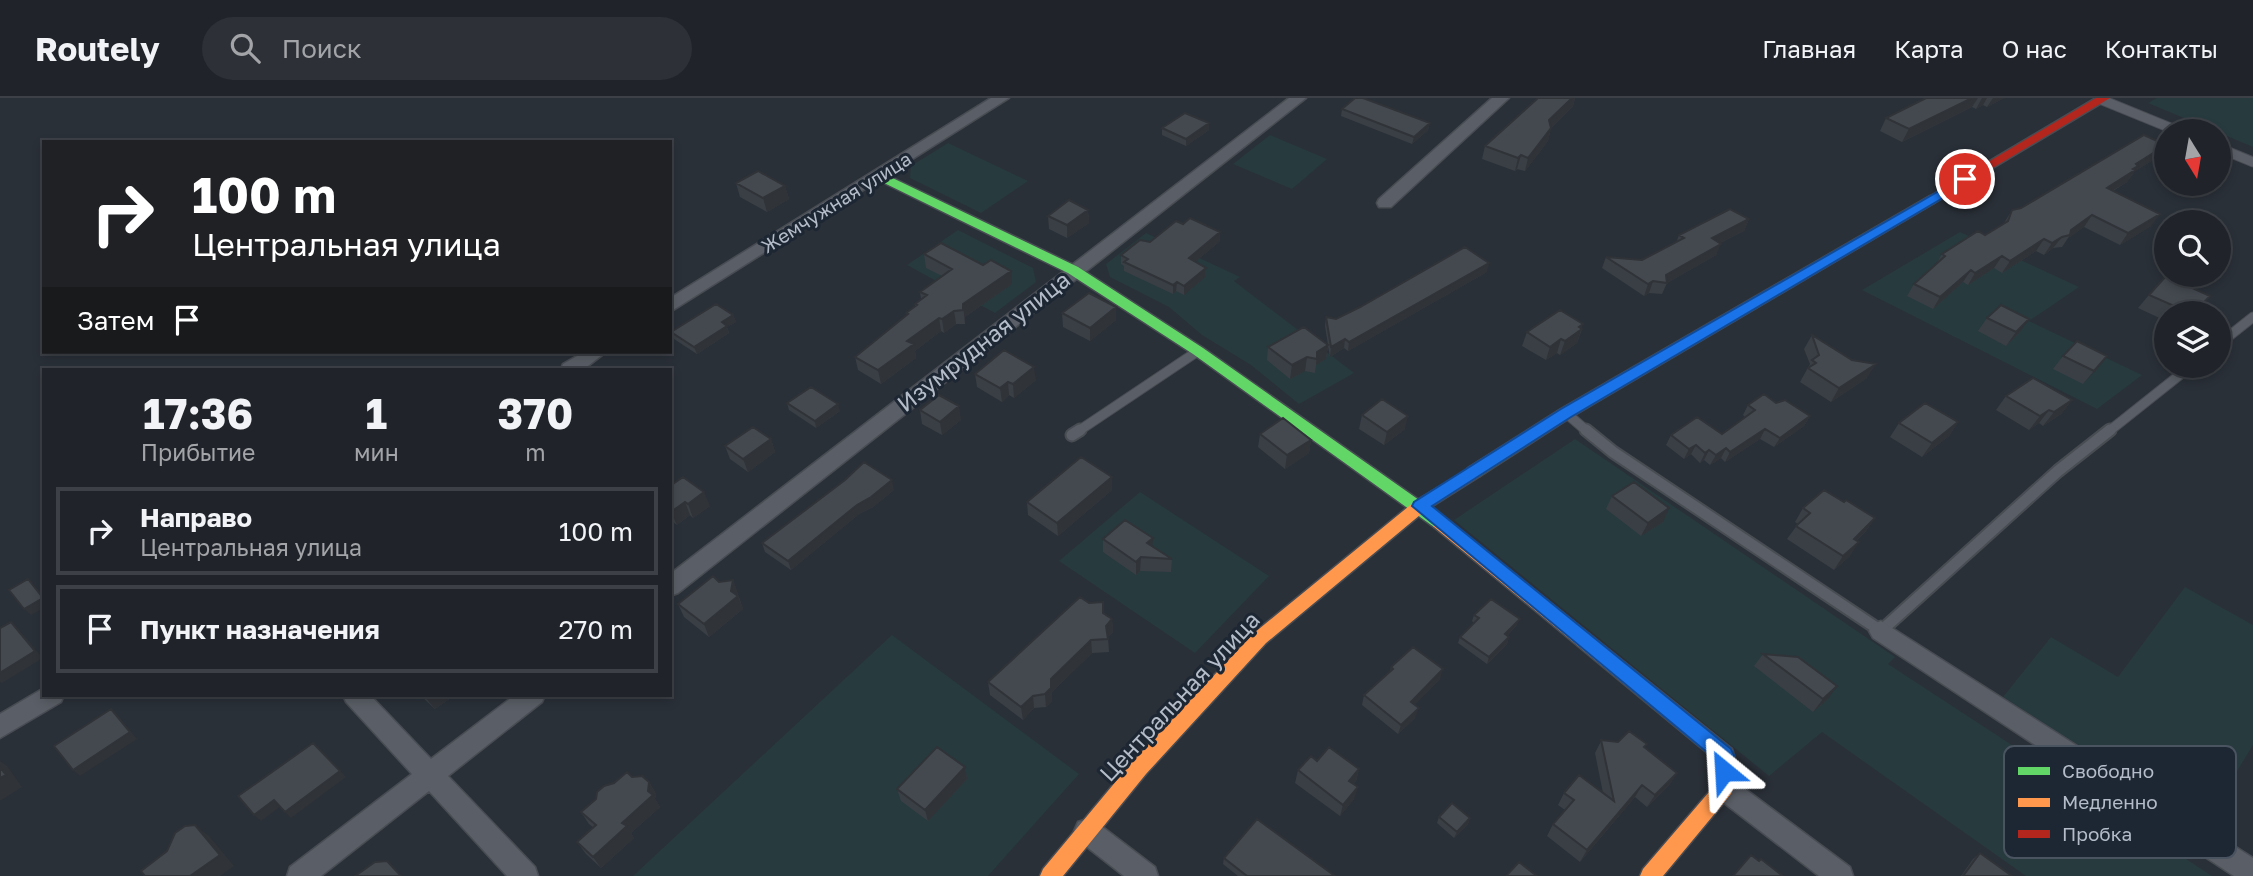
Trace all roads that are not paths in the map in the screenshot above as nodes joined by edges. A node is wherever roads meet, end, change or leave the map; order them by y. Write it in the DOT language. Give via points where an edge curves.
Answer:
graph roads {
  1 [pos="1002,98"];
  2 [pos="1298,98"];
  3 [pos="1502,98"];
  4 [pos="2103,99"];
  5 [pos="2154,121"];
  6 [pos="2231,153"];
  7 [pos="2253,162"];
  8 [pos="878,175"];
  9 [pos="1385,203"];
  10 [pos="1073,270"];
  11 [pos="672,305"];
  12 [pos="2253,317"];
  13 [pos="2231,334"];
  14 [pos="1198,351"];
  15 [pos="594,354"];
  16 [pos="572,368"];
  17 [pos="2176,378"];
  18 [pos="1566,413"];
  19 [pos="1072,435"];
  20 [pos="1420,506"];
  21 [pos="672,585"];
  22 [pos="1881,631"];
  23 [pos="49,697"];
  24 [pos="357,697"];
  25 [pos="530,697"];
  26 [pos="0,727"];
  27 [pos="2058,746"];
  28 [pos="432,774"];
  29 [pos="1724,788"];
  30 [pos="1087,831"];
  31 [pos="2230,858"];
  32 [pos="2253,873"];
  33 [pos="299,876"];
  34 [pos="525,876"];
  35 [pos="1050,876"];
  36 [pos="1145,876"];
  37 [pos="1650,876"];
  38 [pos="1840,876"];
  1 -- 8 [label="street, Жемчужная улица"];
  2 -- 10 [label="street, Изумрудная улица"];
  3 -- 9 [label="street"];
  4 -- 5 [label="lane"];
  4 -- 18 [label="main road, Центральная улица"];
  6 -- 7 [label="lane"];
  8 -- 10 [label="main road"];
  8 -- 11 [label="street, Жемчужная улица"];
  10 -- 14 [label="main road"];
  10 -- 21 [label="street, Изумрудная улица"];
  12 -- 13 [label="lane"];
  14 -- 19 [label="lane"];
  14 -- 20 [label="main road"];
  15 -- 16 [label="street"];
  17 -- 22 [label="lane" via="2058,471"];
  18 -- 20 [label="main road, Центральная улица"];
  18 -- 22 [label="lane" via="1613,452"];
  20 -- 29 [label="main road" via="1725,755"];
  20 -- 30 [label="main road, Центральная улица" via="1260,638"];
  22 -- 27 [label="street"];
  23 -- 26 [label="street"];
  24 -- 28 [label="street"];
  25 -- 28 [label="street"];
  28 -- 33 [label="street"];
  28 -- 34 [label="street"];
  29 -- 37 [label="main road"];
  29 -- 38 [label="street"];
  30 -- 35 [label="main road, Центральная улица"];
  30 -- 36 [label="street"];
  31 -- 32 [label="street"];
}
